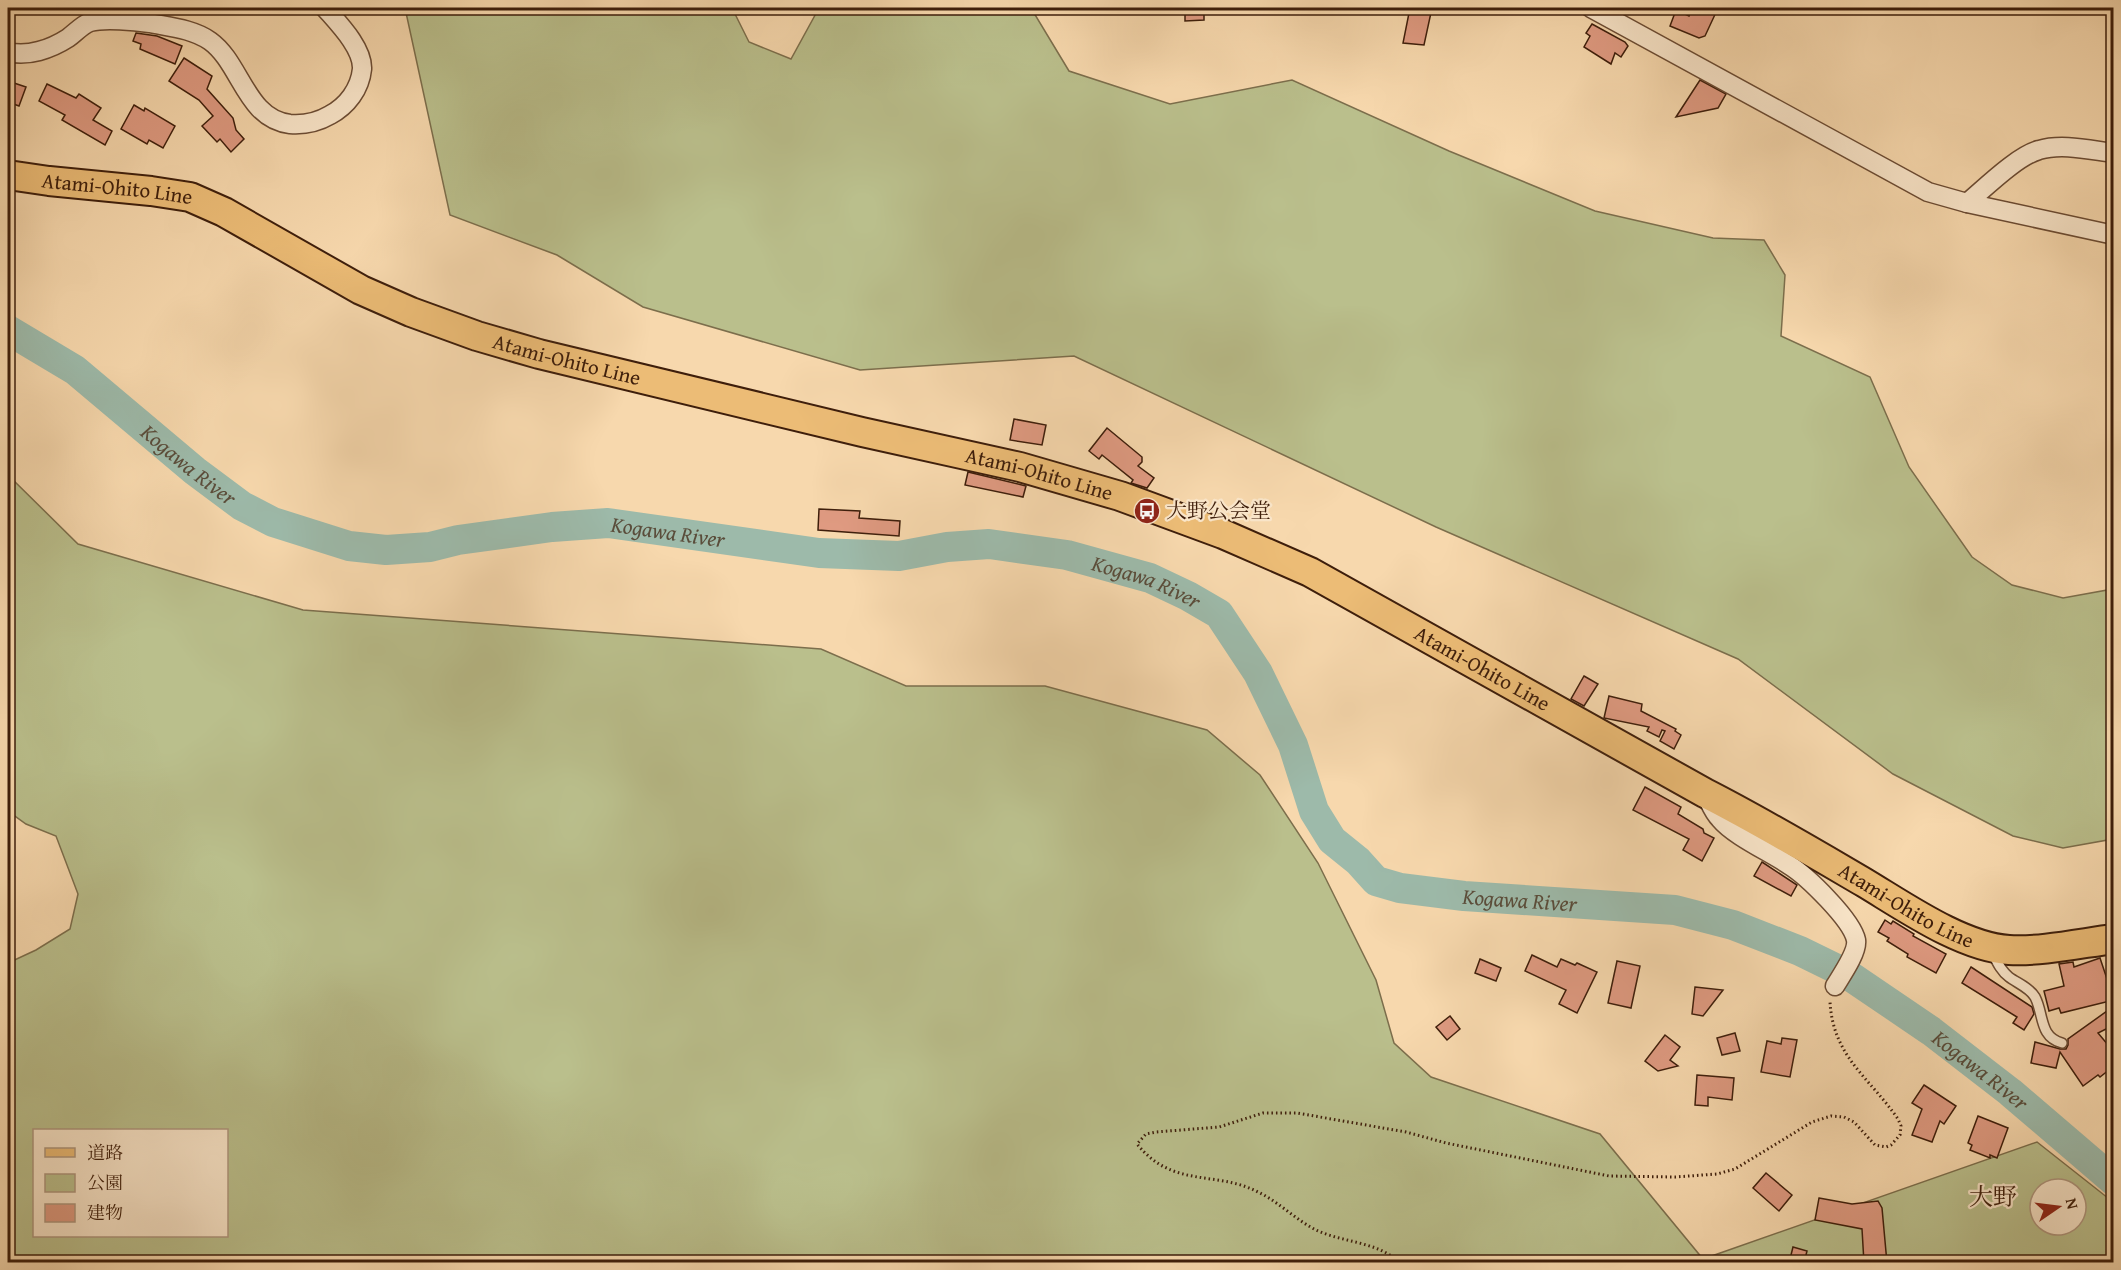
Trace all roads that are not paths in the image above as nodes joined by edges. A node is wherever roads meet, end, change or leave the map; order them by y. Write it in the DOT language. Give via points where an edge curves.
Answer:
graph roads {
  1 [pos="325,8"];
  2 [pos="1591,8"];
  3 [pos="8,52"];
  4 [pos="2114,153"];
  5 [pos="8,175"];
  6 [pos="1966,202"];
  7 [pos="2114,235"];
  8 [pos="1706,793"];
  9 [pos="2114,939"];
  10 [pos="1989,946"];
  11 [pos="1835,986"];
  12 [pos="2062,1043"];
  1 -- 3 [label="street" via="360,54 361,79 342,108 299,125 275,120 262,111 220,49 197,33 178,28 145,22 98,21 85,24 53,46 27,54"];
  2 -- 6 [label="street" via="1905,181"];
  4 -- 6 [label="street" via="2050,147 2037,150"];
  5 -- 8 [label="main road, Atami-Ohito Line" via="190,197 224,212 361,290 477,336 574,363 1020,467 1130,500 1310,572"];
  6 -- 7 [label="street"];
  8 -- 10 [label="main road, Atami-Ohito Line" via="1955,933"];
  8 -- 11 [label="street" via="1721,821 1792,866 1849,923 1855,950"];
  9 -- 10 [label="main road, Atami-Ohito Line" via="2009,950"];
  10 -- 12 [label="lane" via="2007,976 2034,995 2047,1033"];
}
